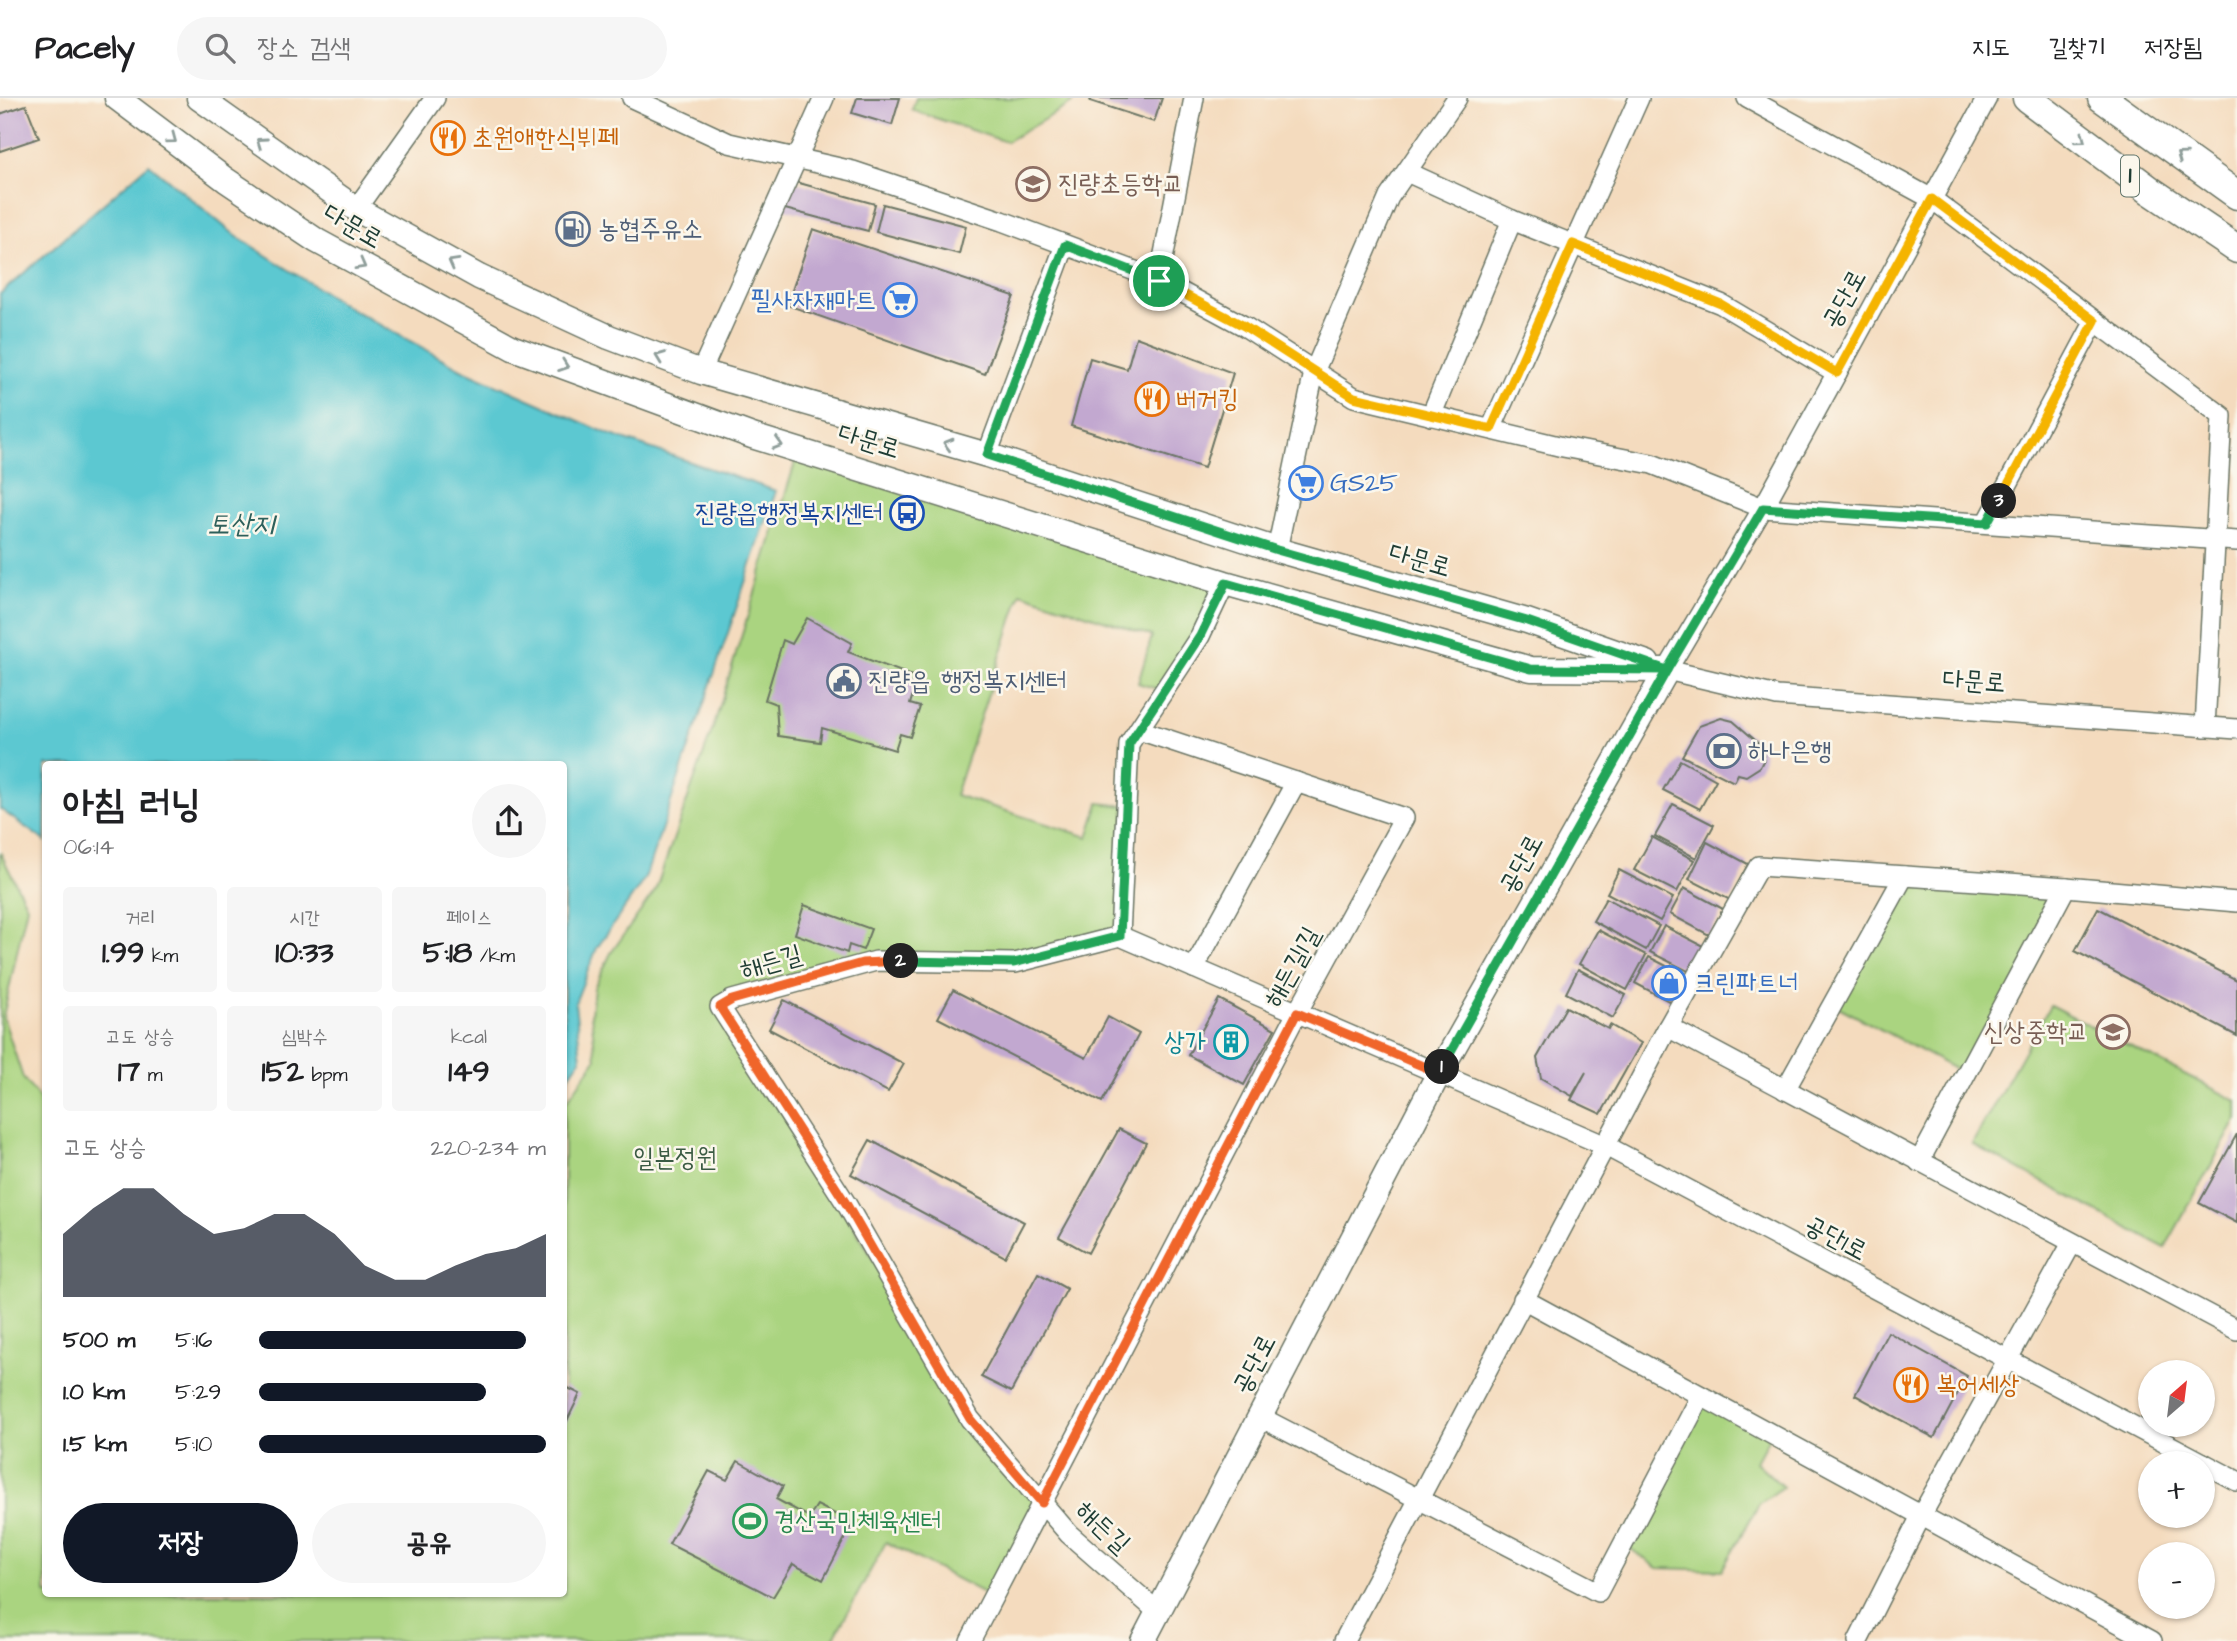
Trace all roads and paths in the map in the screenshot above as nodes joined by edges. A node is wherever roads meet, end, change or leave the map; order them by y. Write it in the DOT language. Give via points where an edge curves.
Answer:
graph roads {
  1 [pos="117,98"];
  2 [pos="199,98"];
  3 [pos="435,98"];
  4 [pos="632,98"];
  5 [pos="824,98"];
  6 [pos="1194,98"];
  7 [pos="1457,98"];
  8 [pos="1639,98"];
  9 [pos="1747,98"];
  10 [pos="1987,98"];
  11 [pos="2027,98"];
  12 [pos="2102,98"];
  13 [pos="654,103"];
  14 [pos="796,159"];
  15 [pos="1407,172"];
  16 [pos="2237,195"];
  17 [pos="1932,199"];
  18 [pos="356,209"];
  19 [pos="1512,220"];
  20 [pos="1573,244"];
  21 [pos="1065,245"];
  22 [pos="2237,249"];
  23 [pos="1159,281"];
  24 [pos="2095,321"];
  25 [pos="701,372"];
  26 [pos="1314,372"];
  27 [pos="1837,373"];
  28 [pos="1430,416"];
  29 [pos="1491,429"];
  30 [pos="987,455"];
  31 [pos="1763,508"];
  32 [pos="1987,523"];
  33 [pos="2215,539"];
  34 [pos="2237,541"];
  35 [pos="1277,550"];
  36 [pos="1226,583"];
  37 [pos="1667,670"];
  38 [pos="2205,727"];
  39 [pos="2237,729"];
  40 [pos="1139,730"];
  41 [pos="1296,782"];
  42 [pos="1904,876"];
  43 [pos="2066,887"];
  44 [pos="2237,902"];
  45 [pos="1120,936"];
  46 [pos="1194,968"];
  47 [pos="1297,1013"];
  48 [pos="1668,1027"];
  49 [pos="1439,1073"];
  50 [pos="1785,1090"];
  51 [pos="1606,1146"];
  52 [pos="1919,1162"];
  53 [pos="2072,1243"];
  54 [pos="1523,1299"];
  55 [pos="2237,1330"];
  56 [pos="2008,1359"];
  57 [pos="1701,1396"];
  58 [pos="1260,1417"];
  59 [pos="2180,1451"];
  60 [pos="2215,1469"];
  61 [pos="2237,1481"];
  62 [pos="1419,1497"];
  63 [pos="1042,1503"];
  64 [pos="1921,1516"];
  65 [pos="1158,1612"];
  66 [pos="2143,1639"];
  67 [pos="970,1641"];
  68 [pos="1143,1641"];
  69 [pos="1344,1641"];
  70 [pos="1858,1641"];
  1 -- 36 [label="main road, 다문로, one-way" via="317,241 513,348 752,436"];
  18 -- 2 [label="main road, 다문로, one-way"];
  3 -- 18 [label="street"];
  4 -- 13 [label="street"];
  5 -- 14 [label="street"];
  6 -- 23 [label="street"];
  7 -- 15 [label="street"];
  8 -- 20 [label="street"];
  9 -- 17 [label="street"];
  10 -- 17 [label="street, 공단로"];
  11 -- 22 [label="highway, 1, one-way"];
  16 -- 12 [label="highway, 1, one-way"];
  13 -- 14 [label="street" via="729,143"];
  14 -- 21 [label="street" via="853,171"];
  14 -- 25 [label="street"];
  15 -- 19 [label="street"];
  15 -- 26 [label="street" via="1389,197"];
  17 -- 24 [label="street"];
  17 -- 27 [label="street, 공단로"];
  25 -- 18 [label="main road, 다문로, one-way" via="609,337 479,277"];
  19 -- 20 [label="street"];
  19 -- 28 [label="street"];
  20 -- 27 [label="street" via="1721,304"];
  20 -- 29 [label="street"];
  21 -- 23 [label="street"];
  21 -- 30 [label="street"];
  23 -- 26 [label="street" via="1244,326"];
  24 -- 32 [label="street"];
  24 -- 33 [label="street" via="2222,416"];
  30 -- 25 [label="main road, 다문로, one-way"];
  26 -- 28 [label="street" via="1354,397"];
  26 -- 35 [label="street"];
  27 -- 31 [label="street, 공단로"];
  28 -- 29 [label="street"];
  29 -- 31 [label="street" via="1652,464"];
  30 -- 35 [label="main road, 다문로"];
  31 -- 32 [label="street"];
  31 -- 37 [label="street, 공단로"];
  32 -- 33 [label="street"];
  33 -- 34 [label="street"];
  33 -- 38 [label="street"];
  35 -- 37 [label="main road, 다문로" via="1527,621"];
  36 -- 37 [label="main road, 다문로" via="1531,669"];
  36 -- 40 [label="street" via="1200,636"];
  37 -- 38 [label="street, 다문로" via="1777,696"];
  37 -- 49 [label="main road, 공단로"];
  38 -- 39 [label="street, 다문로"];
  40 -- 41 [label="street, 해든길1길"];
  40 -- 45 [label="street" via="1129,744"];
  41 -- 46 [label="street"];
  41 -- 47 [label="street, 해든길1길" via="1404,818"];
  42 -- 43 [label="street"];
  42 -- 48 [label="street" via="1759,866"];
  42 -- 50 [label="street"];
  43 -- 44 [label="street"];
  43 -- 52 [label="street"];
  45 -- 46 [label="street, 공단1로"];
  45 -- 63 [label="street, 해든길" via="1014,963 862,963 720,1007 847,1205 970,1419"];
  46 -- 47 [label="street, 공단1로"];
  47 -- 49 [label="street, 공단1로"];
  47 -- 63 [label="street, 해든길1길"];
  48 -- 50 [label="street"];
  48 -- 51 [label="street"];
  49 -- 51 [label="street, 공단1로"];
  49 -- 58 [label="main road, 공단로"];
  50 -- 52 [label="street"];
  51 -- 54 [label="street"];
  51 -- 56 [label="street, 공단1로"];
  52 -- 53 [label="street"];
  53 -- 55 [label="street"];
  53 -- 56 [label="street"];
  54 -- 57 [label="street"];
  54 -- 62 [label="street"];
  56 -- 59 [label="street, 공단1로"];
  56 -- 64 [label="street"];
  57 -- 62 [label="street" via="1598,1592"];
  57 -- 64 [label="street"];
  58 -- 62 [label="street"];
  58 -- 65 [label="main road, 공단로"];
  60 -- 61 [label="street, 공단1로"];
  62 -- 69 [label="street"];
  63 -- 65 [label="street, 해든길" via="1069,1534"];
  63 -- 67 [label="street, 해든길1길"];
  64 -- 66 [label="street"];
  64 -- 70 [label="street"];
  65 -- 68 [label="main road, 공단로"];
}
